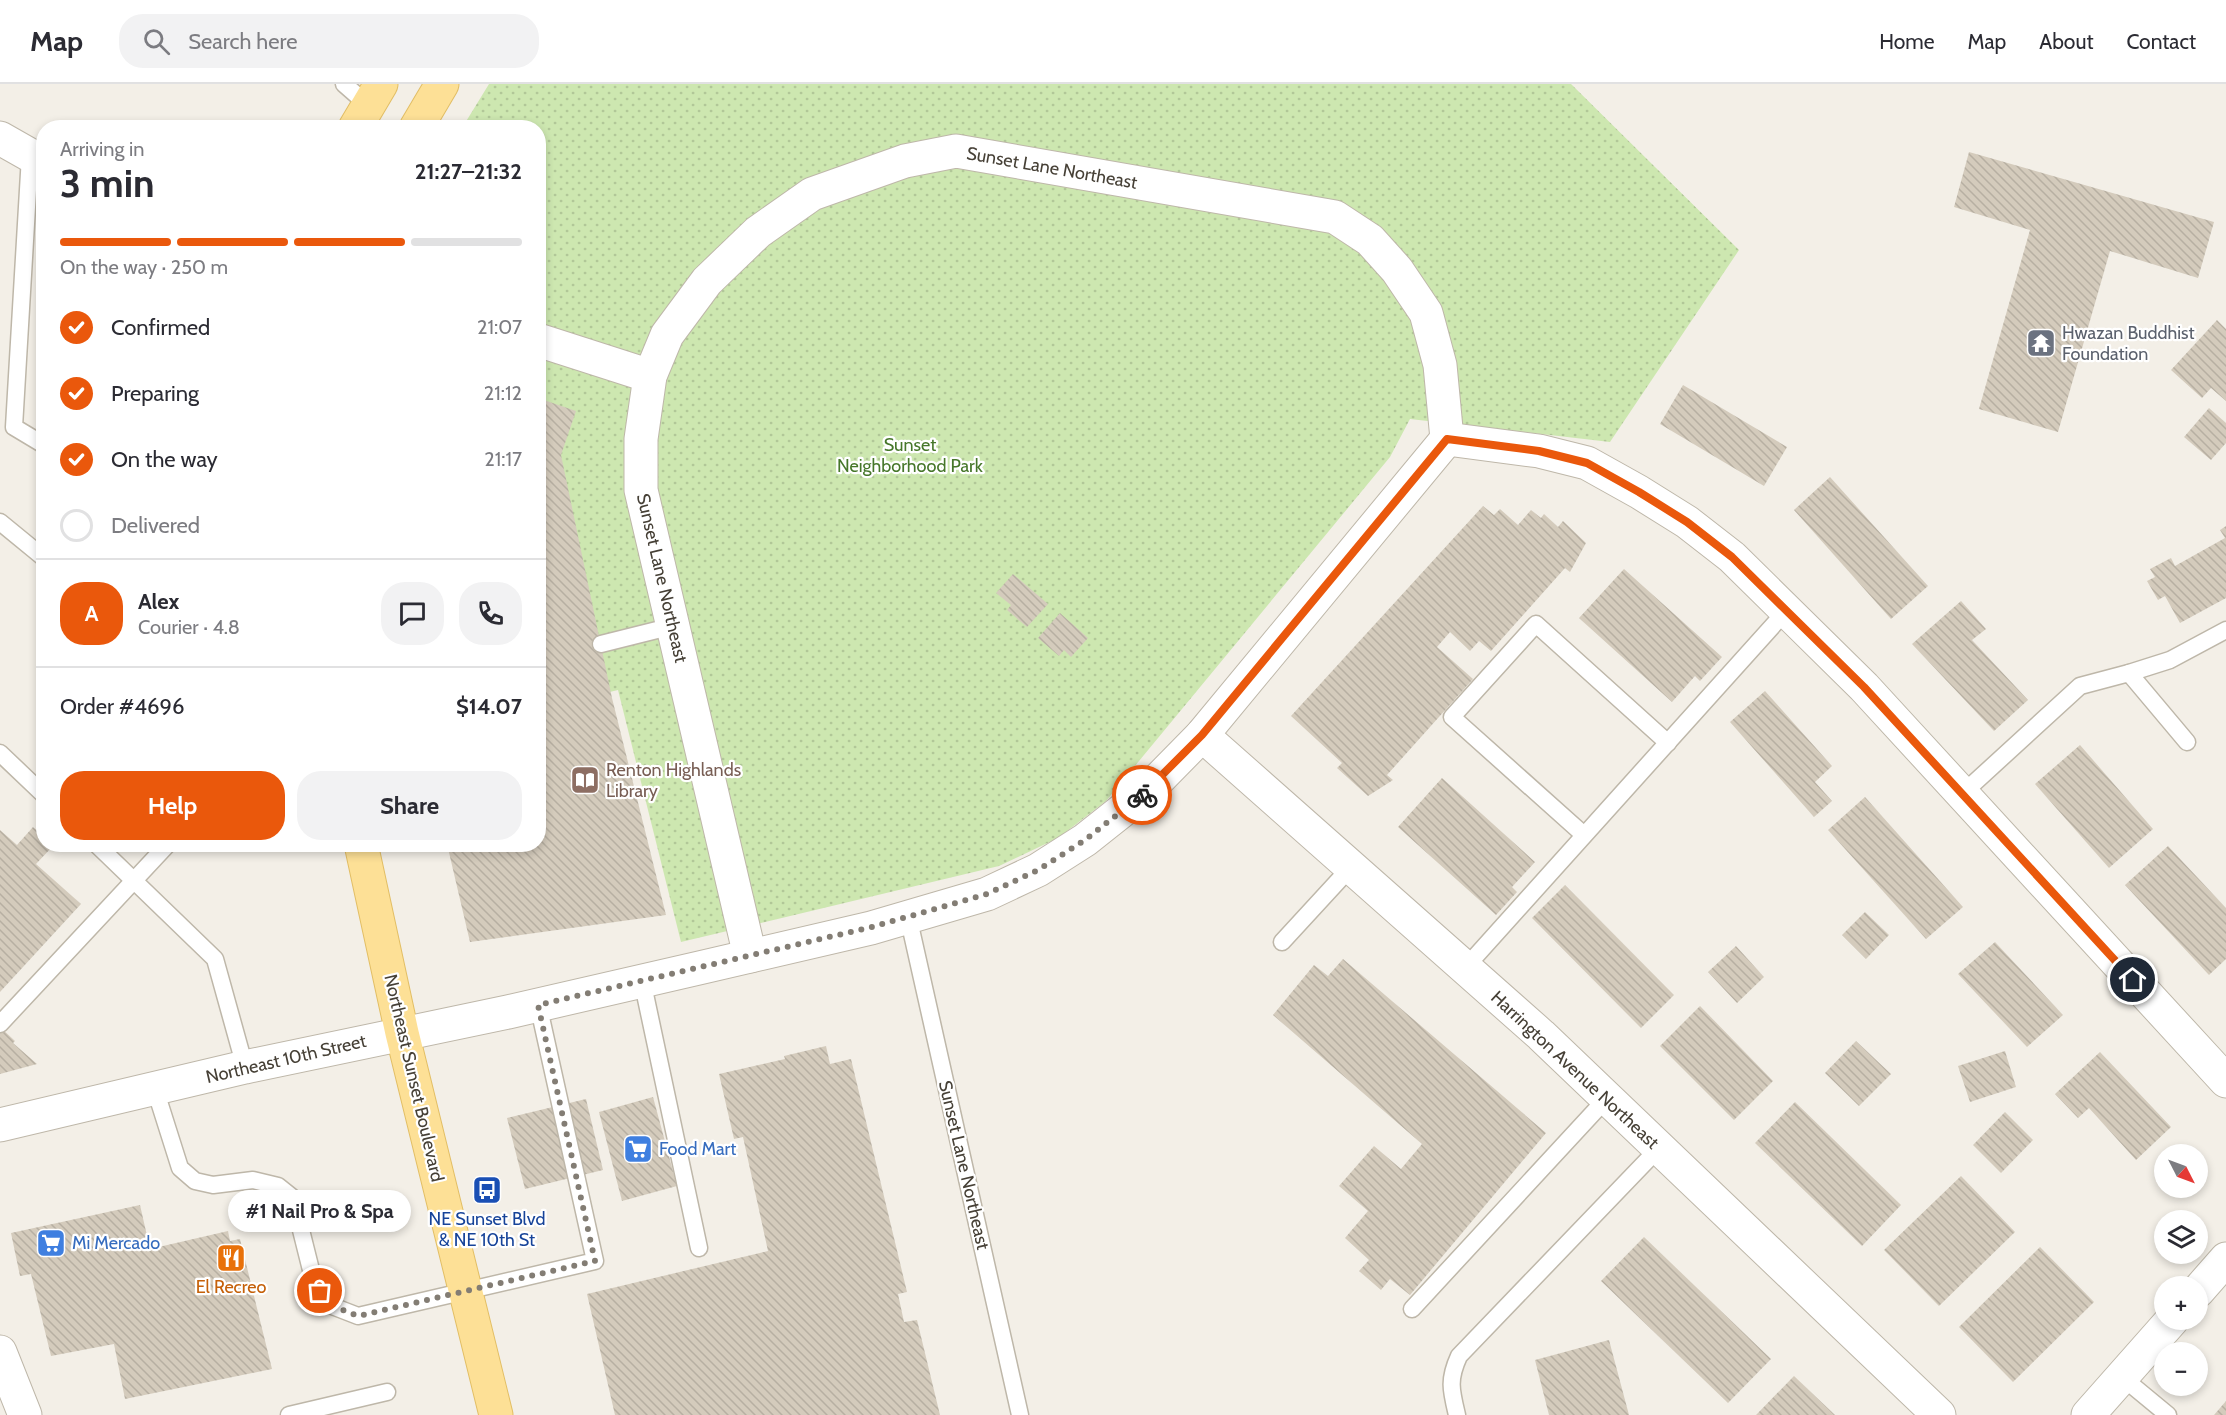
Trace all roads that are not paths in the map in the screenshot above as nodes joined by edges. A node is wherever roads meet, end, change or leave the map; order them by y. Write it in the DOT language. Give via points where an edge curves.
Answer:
graph roads {
  1 [pos="344,84"];
  2 [pos="442,84"];
  3 [pos="368,106"];
  4 [pos="421,120"];
  5 [pos="0,138"];
  6 [pos="36,159"];
  7 [pos="36,169"];
  8 [pos="546,343"];
  9 [pos="650,376"];
  10 [pos="7,423"];
  11 [pos="1447,439"];
  12 [pos="36,440"];
  13 [pos="0,522"];
  14 [pos="36,551"];
  15 [pos="1786,611"];
  16 [pos="673,626"];
  17 [pos="2226,630"];
  18 [pos="601,644"];
  19 [pos="2129,673"];
  20 [pos="1202,735"];
  21 [pos="1668,742"];
  22 [pos="2187,742"];
  23 [pos="0,753"];
  24 [pos="36,787"];
  25 [pos="1962,794"];
  26 [pos="1584,835"];
  27 [pos="104,852"];
  28 [pos="161,852"];
  29 [pos="363,852"];
  30 [pos="1351,867"];
  31 [pos="134,881"];
  32 [pos="908,916"];
  33 [pos="1282,942"];
  34 [pos="750,956"];
  35 [pos="1465,968"];
  36 [pos="642,980"];
  37 [pos="538,1005"];
  38 [pos="0,1024"];
  39 [pos="402,1033"];
  40 [pos="246,1067"];
  41 [pos="2226,1082"];
  42 [pos="155,1089"];
  43 [pos="1607,1098"];
  44 [pos="0,1125"];
  45 [pos="1659,1148"];
  46 [pos="699,1248"];
  47 [pos="2226,1259"];
  48 [pos="2208,1280"];
  49 [pos="465,1291"];
  50 [pos="1412,1309"];
  51 [pos="2163,1330"];
  52 [pos="0,1352"];
  53 [pos="2122,1377"];
  54 [pos="387,1392"];
  55 [pos="25,1415"];
  56 [pos="289,1415"];
  57 [pos="496,1415"];
  58 [pos="1020,1415"];
  59 [pos="1457,1415"];
  60 [pos="1939,1415"];
  61 [pos="2088,1415"];
  62 [pos="2168,1415"];
  1 -- 3 [label="lane"];
  2 -- 4 [label="main road"];
  5 -- 6 [label="street"];
  7 -- 10 [label="lane"];
  8 -- 9 [label="street"];
  9 -- 11 [label="street, Sunset Lane Northeast" via="667,335 706,281 758,232 812,194 905,161 956,151 1335,217 1370,240 1397,270 1426,313 1440,365"];
  9 -- 16 [label="street, Sunset Lane Northeast" via="641,439 641,490"];
  10 -- 12 [label="lane"];
  11 -- 15 [label="street" via="1539,451 1587,463 1687,522 1732,557"];
  11 -- 20 [label="street, Northeast 10th Street"];
  13 -- 14 [label="lane"];
  15 -- 21 [label="lane"];
  15 -- 25 [label="street" via="1864,687"];
  16 -- 18 [label="lane"];
  16 -- 34 [label="street, Sunset Lane Northeast"];
  17 -- 19 [label="lane" via="2170,660"];
  19 -- 22 [label="lane"];
  19 -- 25 [label="lane" via="2080,686"];
  20 -- 30 [label="street, Harrington Avenue Northeast"];
  20 -- 32 [label="street, Northeast 10th Street" via="1148,790 1085,840 1038,870 987,894"];
  21 -- 26 [label="lane"];
  21 -- 26 [label="lane" via="1536,624 1452,717"];
  23 -- 24 [label="lane"];
  25 -- 41 [label="street"];
  26 -- 35 [label="lane"];
  27 -- 31 [label="lane"];
  28 -- 31 [label="lane"];
  29 -- 39 [label="main road, Northeast Sunset Boulevard"];
  30 -- 33 [label="lane"];
  30 -- 35 [label="street, Harrington Avenue Northeast"];
  31 -- 38 [label="lane"];
  31 -- 40 [label="lane" via="215,959"];
  32 -- 34 [label="street, Northeast 10th Street"];
  32 -- 58 [label="lane, Sunset Lane Northeast"];
  34 -- 36 [label="street, Northeast 10th Street"];
  35 -- 43 [label="street, Harrington Avenue Northeast"];
  36 -- 37 [label="street, Northeast 10th Street"];
  36 -- 46 [label="lane"];
  37 -- 39 [label="street, Northeast 10th Street"];
  37 -- 49 [label="lane" via="595,1261"];
  39 -- 40 [label="street, Northeast 10th Street"];
  39 -- 49 [label="main road, Northeast Sunset Boulevard"];
  40 -- 42 [label="street, Northeast 10th Street"];
  42 -- 44 [label="street, Northeast 10th Street"];
  42 -- 49 [label="lane" via="180,1168 195,1180 213,1185 253,1180 278,1186 293,1198 313,1278 327,1304 358,1316"];
  43 -- 45 [label="street, Harrington Avenue Northeast"];
  43 -- 50 [label="lane"];
  45 -- 59 [label="lane" via="1459,1356 1450,1389"];
  45 -- 60 [label="street, Harrington Avenue Northeast"];
  47 -- 48 [label="street"];
  49 -- 57 [label="main road, Northeast Sunset Boulevard"];
  51 -- 53 [label="street"];
  52 -- 55 [label="street"];
  53 -- 61 [label="street"];
  53 -- 62 [label="lane"];
  54 -- 56 [label="lane"];
}
